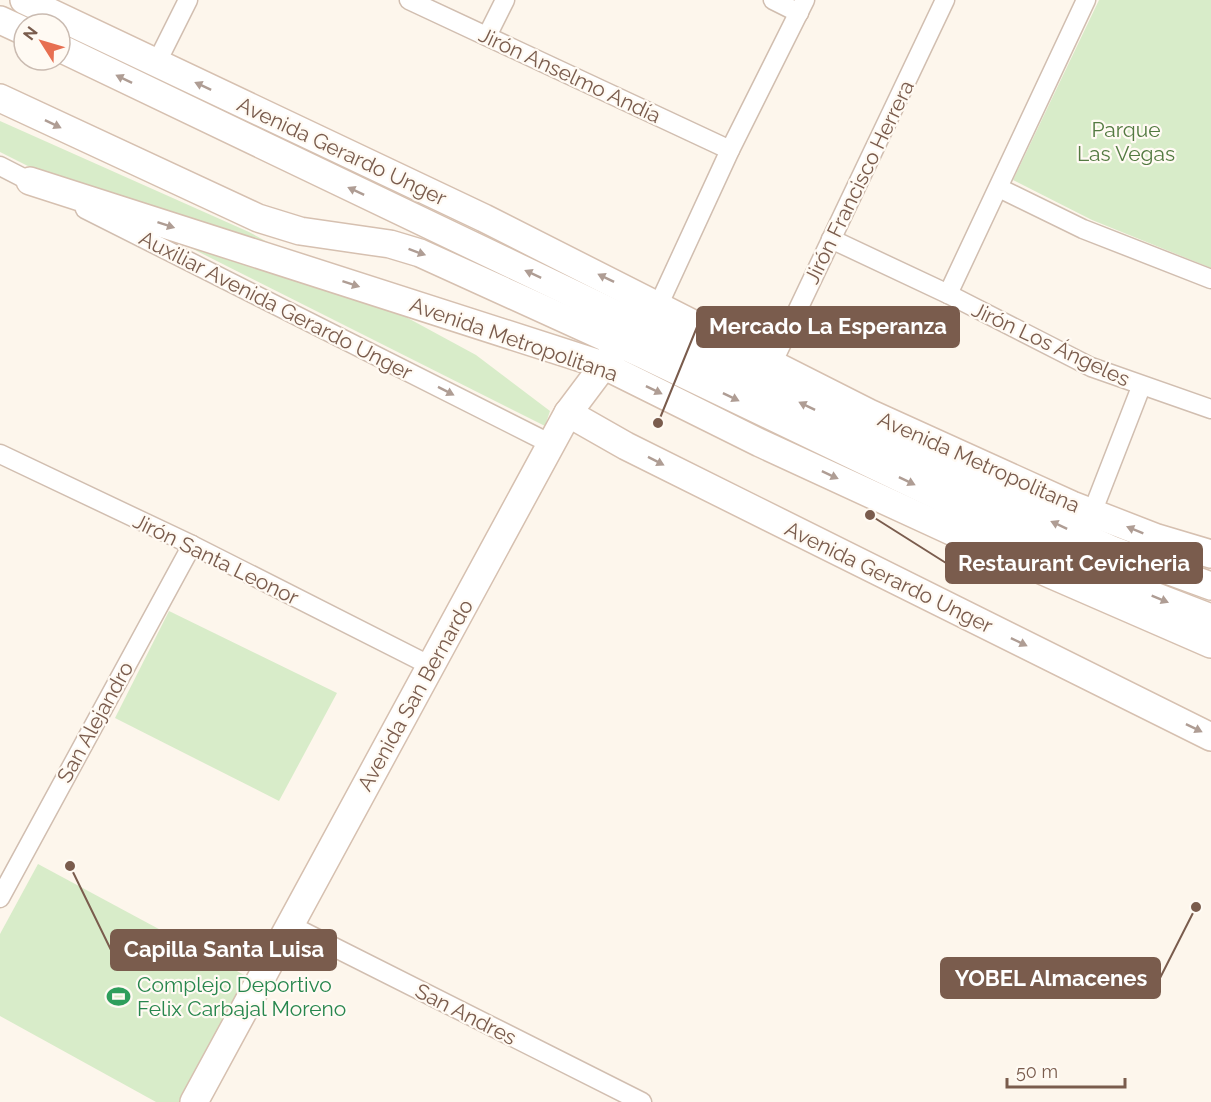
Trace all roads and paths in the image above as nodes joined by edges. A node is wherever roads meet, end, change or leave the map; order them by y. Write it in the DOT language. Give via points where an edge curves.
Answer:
graph roads {
  1 [pos="188,0"];
  2 [pos="409,0"];
  3 [pos="505,0"];
  4 [pos="773,0"];
  5 [pos="945,0"];
  6 [pos="1086,0"];
  7 [pos="39,3"];
  8 [pos="802,6"];
  9 [pos="487,36"];
  10 [pos="72,54"];
  11 [pos="156,64"];
  12 [pos="0,98"];
  13 [pos="730,150"];
  14 [pos="0,166"];
  15 [pos="30,181"];
  16 [pos="999,188"];
  17 [pos="831,239"];
  18 [pos="1211,279"];
  19 [pos="948,294"];
  20 [pos="659,304"];
  21 [pos="642,327"];
  22 [pos="621,345"];
  23 [pos="772,364"];
  24 [pos="603,365"];
  25 [pos="1141,387"];
  26 [pos="1211,409"];
  27 [pos="568,413"];
  28 [pos="551,444"];
  29 [pos="0,454"];
  30 [pos="1092,513"];
  31 [pos="192,545"];
  32 [pos="1211,554"];
  33 [pos="1211,560"];
  34 [pos="1171,572"];
  35 [pos="1211,586"];
  36 [pos="1211,618"];
  37 [pos="1211,644"];
  38 [pos="430,666"];
  39 [pos="1211,737"];
  40 [pos="0,898"];
  41 [pos="290,925"];
  42 [pos="194,1102"];
  43 [pos="642,1102"];
  1 -- 11 [label="street"];
  2 -- 9 [label="street, Jirón Anselmo Andía"];
  3 -- 9 [label="street"];
  4 -- 8 [label="street"];
  5 -- 17 [label="street, Jirón Francisco Herrera"];
  6 -- 16 [label="street"];
  7 -- 11 [label="street, Avenida Gerardo Unger"];
  8 -- 13 [label="street"];
  9 -- 13 [label="street, Jirón Anselmo Andía"];
  21 -- 10 [label="street, Avenida Gerardo Unger, one-way"];
  20 -- 11 [label="street, Avenida Gerardo Unger, one-way"];
  12 -- 22 [label="street, one-way" via="258,218 300,231 381,242 420,253"];
  13 -- 20 [label="street"];
  14 -- 15 [label="street, Auxiliar Avenida Gerardo Unger"];
  15 -- 24 [label="street, Avenida Metropolitana, one-way"];
  15 -- 28 [label="street, Auxiliar Avenida Gerardo Unger, one-way"];
  16 -- 18 [label="street" via="1083,229"];
  16 -- 19 [label="street"];
  17 -- 19 [label="street, Jirón Los Ángeles"];
  17 -- 23 [label="street, Jirón Francisco Herrera"];
  19 -- 25 [label="street, Jirón Los Ángeles" via="1081,363"];
  20 -- 21 [label="street, Avenida San Bernardo"];
  20 -- 23 [label="street, Avenida Metropolitana"];
  21 -- 22 [label="street, Avenida San Bernardo"];
  34 -- 21 [label="street, Avenida Metropolitana, one-way" via="1101,545"];
  22 -- 24 [label="street, Avenida San Bernardo"];
  22 -- 36 [label="street, Avenida Metropolitana, one-way" via="1113,580"];
  23 -- 30 [label="street, Avenida Metropolitana" via="869,413"];
  24 -- 27 [label="street, Avenida San Bernardo"];
  24 -- 37 [label="street, Avenida Metropolitana, one-way" via="940,526"];
  25 -- 26 [label="street, Jirón Los Ángeles"];
  25 -- 30 [label="street"];
  27 -- 28 [label="street, Avenida San Bernardo"];
  27 -- 39 [label="street, Avenida Gerardo Unger, one-way"];
  28 -- 38 [label="street, Avenida San Bernardo"];
  29 -- 31 [label="street, Jirón Santa Leonor"];
  32 -- 30 [label="street, Avenida Metropolitana, one-way"];
  31 -- 38 [label="street, Jirón Santa Leonor"];
  31 -- 40 [label="street, San Alejandro"];
  33 -- 34 [label="street"];
  34 -- 35 [label="street, Avenida Metropolitana"];
  38 -- 41 [label="street, Avenida San Bernardo"];
  41 -- 42 [label="street, Avenida San Bernardo"];
  41 -- 43 [label="street, San Andres"];
}
